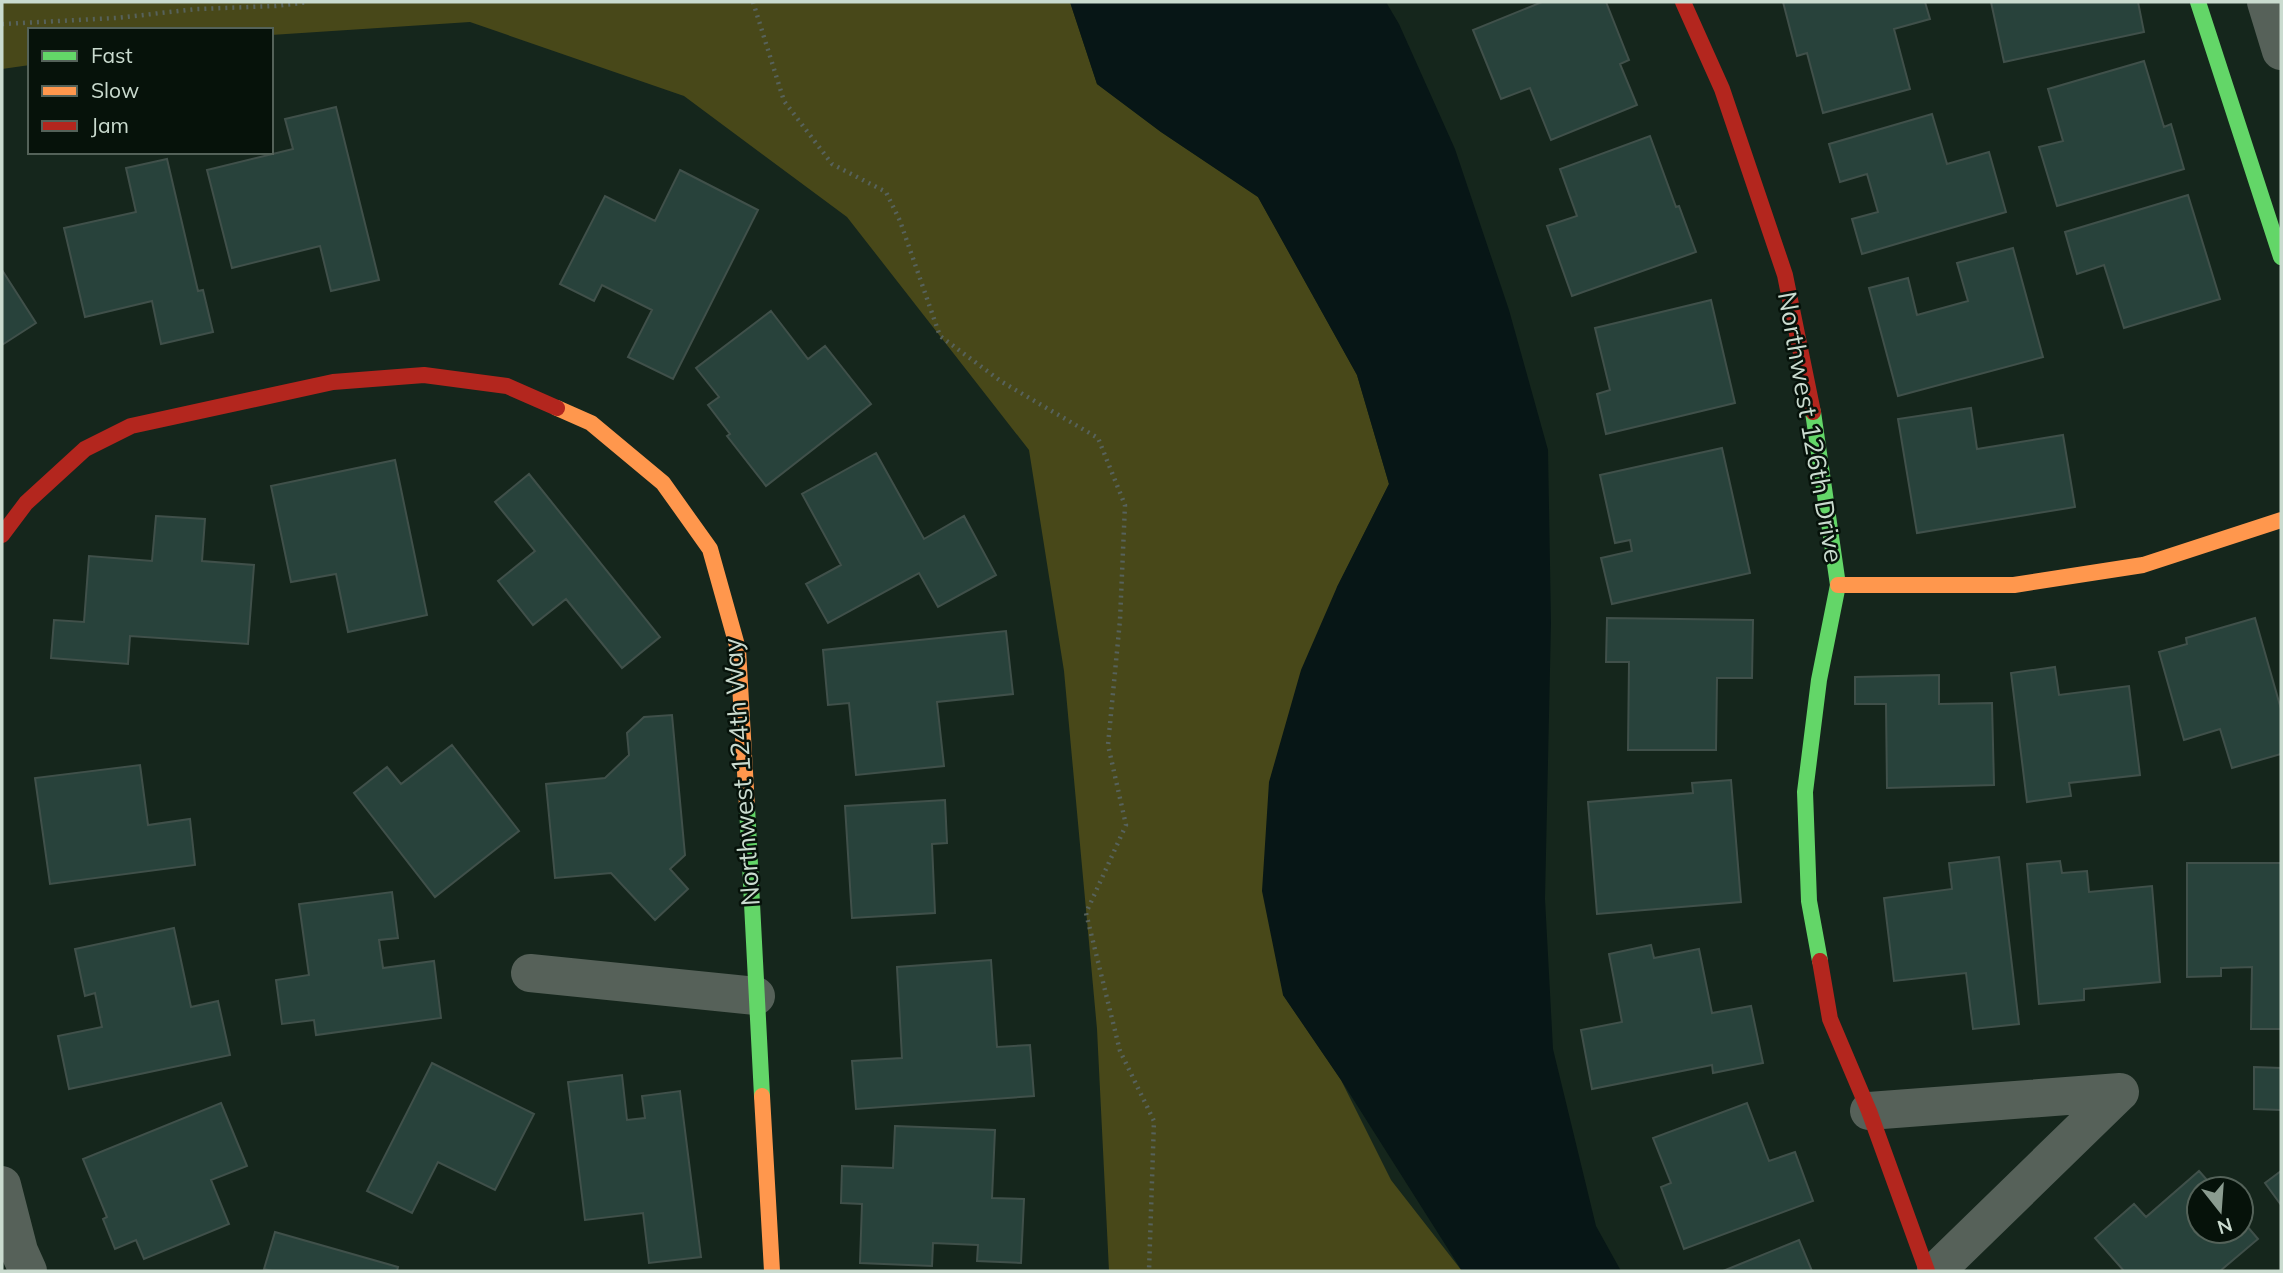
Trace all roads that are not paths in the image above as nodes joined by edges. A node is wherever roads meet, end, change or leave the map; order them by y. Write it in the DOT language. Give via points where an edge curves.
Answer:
graph roads {
  1 [pos="1683,2"];
  2 [pos="2198,2"];
  3 [pos="2266,2"];
  4 [pos="2281,51"];
  5 [pos="2281,257"];
  6 [pos="2281,520"];
  7 [pos="2,535"];
  8 [pos="1838,585"];
  9 [pos="530,973"];
  10 [pos="756,996"];
  11 [pos="1869,1111"];
  12 [pos="2,1185"];
  13 [pos="28,1271"];
  14 [pos="772,1271"];
  15 [pos="1927,1271"];
  16 [pos="1936,1271"];
  1 -- 8 [label="street, Northwest 126th Drive" via="1722,89 1785,275 1815,423"];
  2 -- 5 [label="street"];
  3 -- 4 [label="street"];
  6 -- 8 [label="street" via="2143,565 2014,585"];
  7 -- 10 [label="street, Northwest 124th Way" via="26,503 85,449 131,426 333,382 424,376 507,386 590,423 663,483 710,550 738,649"];
  8 -- 11 [label="street, Northwest 126th Drive" via="1819,680 1805,792 1809,901 1830,1019"];
  9 -- 10 [label="street"];
  10 -- 14 [label="street, Northwest 124th Way"];
  11 -- 15 [label="street, Northwest 126th Drive"];
  11 -- 16 [label="street" via="2120,1092"];
  12 -- 13 [label="street"];
}
